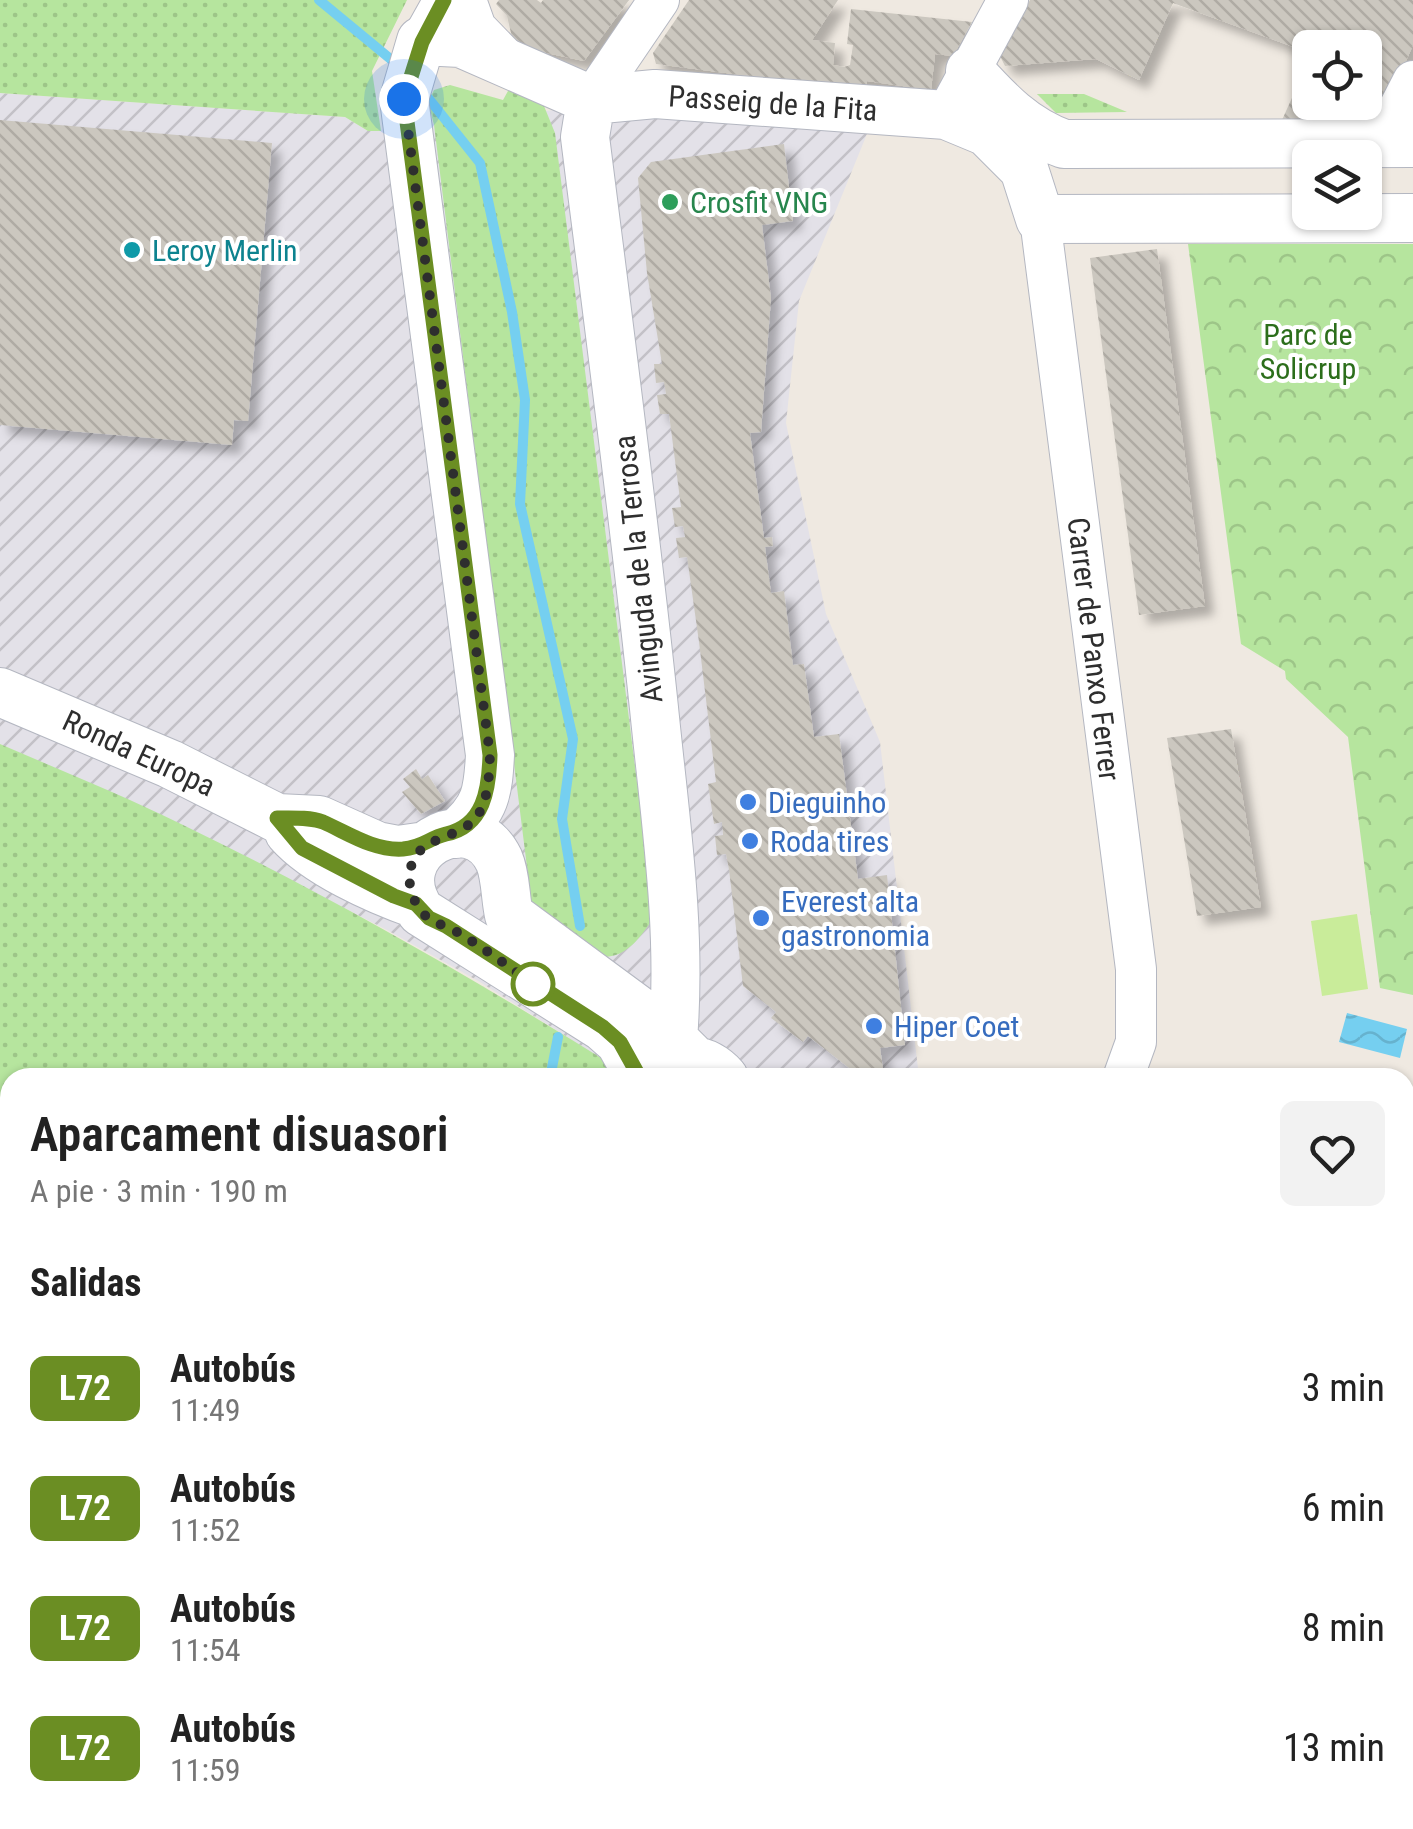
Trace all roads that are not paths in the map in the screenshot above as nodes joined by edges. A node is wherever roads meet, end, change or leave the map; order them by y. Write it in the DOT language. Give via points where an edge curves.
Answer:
graph roads {
  1 [pos="444,0"];
  2 [pos="466,0"];
  3 [pos="660,0"];
  4 [pos="1008,0"];
  5 [pos="422,42"];
  6 [pos="510,64"];
  7 [pos="970,71"];
  8 [pos="1413,80"];
  9 [pos="591,100"];
  10 [pos="946,116"];
  11 [pos="1397,143"];
  12 [pos="1064,144"];
  13 [pos="1024,168"];
  14 [pos="1413,218"];
  15 [pos="1040,219"];
  16 [pos="0,692"];
  17 [pos="277,818"];
  18 [pos="441,839"];
  19 [pos="503,887"];
  20 [pos="431,915"];
  21 [pos="686,1064"];
  22 [pos="634,1068"];
  23 [pos="1127,1068"];
  1 -- 5 [label="street"];
  2 -- 6 [label="street, Passeig de la Fita" via="476,28"];
  3 -- 9 [label="street"];
  4 -- 7 [label="street"];
  5 -- 6 [label="street, Passeig de la Fita" via="461,43"];
  5 -- 18 [label="street" via="404,99 490,755 477,817"];
  6 -- 9 [label="street, Passeig de la Fita"];
  7 -- 10 [label="street"];
  7 -- 12 [label="street" via="1008,113"];
  8 -- 11 [label="street"];
  9 -- 10 [label="street, Passeig de la Fita" via="656,94"];
  9 -- 21 [label="street, Avinguda de la Terrosa" via="585,137 636,537"];
  10 -- 13 [label="street, Passeig de la Fita" via="987,132"];
  11 -- 12 [label="street"];
  12 -- 13 [label="street"];
  13 -- 15 [label="street, Passeig de la Fita"];
  14 -- 15 [label="street"];
  15 -- 23 [label="street, Carrer de Panxo Ferrer" via="1136,970 1136,1042"];
  16 -- 17 [label="street, Ronda Europa"];
  17 -- 18 [label="street, Ronda Europa" via="319,820 398,850"];
  17 -- 20 [label="street, Ronda Europa" via="302,848"];
  18 -- 19 [label="street" via="474,837 490,847"];
  18 -- 20 [label="street" via="416,858 410,873 410,889"];
  19 -- 20 [label="street" via="483,919 462,927"];
  19 -- 21 [label="street" via="509,915"];
  20 -- 22 [label="street, Ronda Europa" via="603,1027"];
}
